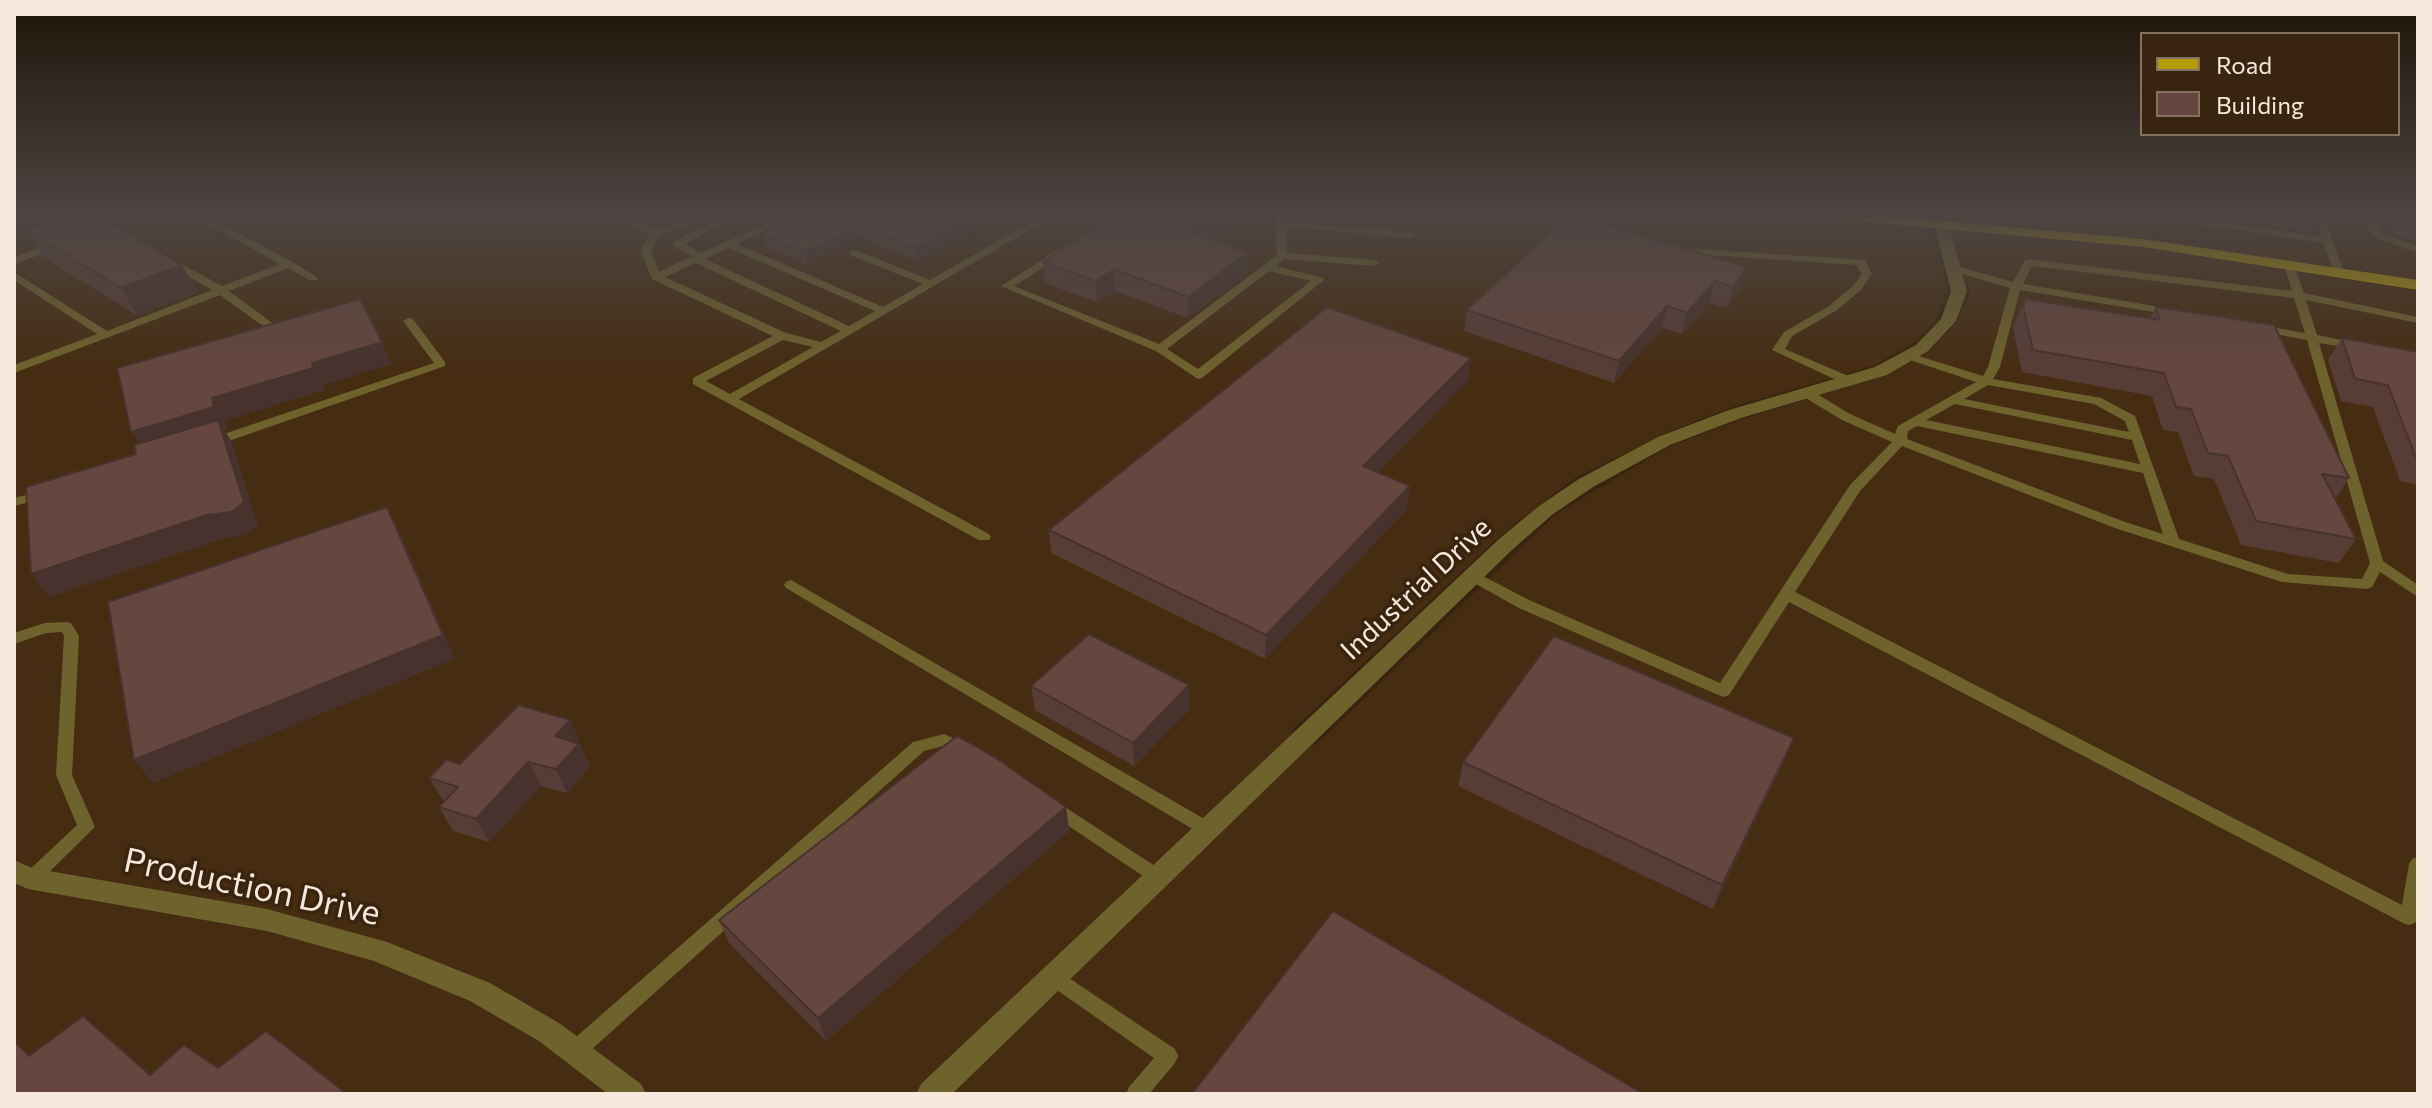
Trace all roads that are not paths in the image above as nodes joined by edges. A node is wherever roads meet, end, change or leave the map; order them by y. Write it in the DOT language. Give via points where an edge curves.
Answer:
graph roads {
  1 [pos="180,268"];
  2 [pos="280,268"];
  3 [pos="295,268"];
  4 [pos="652,268"];
  5 [pos="677,268"];
  6 [pos="719,268"];
  7 [pos="783,268"];
  8 [pos="891,268"];
  9 [pos="960,268"];
  10 [pos="1036,268"];
  11 [pos="1266,268"];
  12 [pos="1270,268"];
  13 [pos="1864,268"];
  14 [pos="1953,268"];
  15 [pos="2026,268"];
  16 [pos="2076,268"];
  17 [pos="2290,268"];
  18 [pos="2306,268"];
  19 [pos="2337,268"];
  20 [pos="2339,273"];
  21 [pos="14,275"];
  22 [pos="656,277"];
  23 [pos="313,278"];
  24 [pos="932,284"];
  25 [pos="2418,285"];
  26 [pos="2016,286"];
  27 [pos="222,291"];
  28 [pos="2299,295"];
  29 [pos="883,311"];
  30 [pos="2187,315"];
  31 [pos="2418,320"];
  32 [pos="409,321"];
  33 [pos="2249,326"];
  34 [pos="271,327"];
  35 [pos="850,331"];
  36 [pos="106,335"];
  37 [pos="782,336"];
  38 [pos="2312,337"];
  39 [pos="824,346"];
  40 [pos="1160,349"];
  41 [pos="2372,349"];
  42 [pos="1908,356"];
  43 [pos="14,369"];
  44 [pos="1849,381"];
  45 [pos="1986,381"];
  46 [pos="1808,394"];
  47 [pos="730,399"];
  48 [pos="1953,400"];
  49 [pos="1916,422"];
  50 [pos="2137,437"];
  51 [pos="1900,441"];
  52 [pos="203,445"];
  53 [pos="2148,470"];
  54 [pos="55,491"];
  55 [pos="14,502"];
  56 [pos="984,537"];
  57 [pos="2173,542"];
  58 [pos="2377,563"];
  59 [pos="1472,576"];
  60 [pos="791,585"];
  61 [pos="2418,592"];
  62 [pos="1786,594"];
  63 [pos="14,639"];
  64 [pos="978,755"];
  65 [pos="1030,791"];
  66 [pos="1207,829"];
  67 [pos="2418,864"];
  68 [pos="23,875"];
  69 [pos="1158,877"];
  70 [pos="1054,977"];
  71 [pos="575,1051"];
  72 [pos="631,1094"];
  73 [pos="931,1094"];
  74 [pos="1136,1094"];
  1 -- 27 [label="lane"];
  2 -- 27 [label="lane"];
  3 -- 23 [label="lane"];
  4 -- 22 [label="lane"];
  5 -- 22 [label="lane"];
  6 -- 35 [label="lane"];
  7 -- 29 [label="lane"];
  8 -- 24 [label="lane"];
  9 -- 24 [label="lane"];
  10 -- 40 [label="lane" via="1006,286"];
  11 -- 40 [label="lane"];
  12 -- 40 [label="lane" via="1319,280 1198,375"];
  13 -- 44 [label="lane" via="1867,274 1857,288 1788,334 1778,350"];
  14 -- 26 [label="lane"];
  14 -- 42 [label="street, Industrial Drive" via="1959,291 1948,321"];
  15 -- 26 [label="lane"];
  16 -- 28 [label="lane"];
  17 -- 28 [label="lane"];
  18 -- 20 [label="main road"];
  19 -- 20 [label="lane"];
  20 -- 25 [label="main road"];
  21 -- 36 [label="lane"];
  22 -- 37 [label="lane"];
  24 -- 29 [label="lane"];
  26 -- 30 [label="lane"];
  26 -- 45 [label="lane"];
  27 -- 34 [label="lane"];
  27 -- 36 [label="lane"];
  28 -- 31 [label="lane"];
  28 -- 38 [label="lane"];
  29 -- 35 [label="lane"];
  32 -- 52 [label="lane" via="441,364"];
  33 -- 38 [label="lane"];
  35 -- 39 [label="lane"];
  36 -- 43 [label="lane"];
  37 -- 39 [label="lane"];
  37 -- 47 [label="lane" via="697,381"];
  38 -- 41 [label="lane"];
  38 -- 58 [label="lane"];
  39 -- 47 [label="lane"];
  42 -- 44 [label="street, Industrial Drive"];
  42 -- 45 [label="lane"];
  44 -- 46 [label="street, Industrial Drive"];
  45 -- 48 [label="lane"];
  45 -- 50 [label="lane" via="2097,401 2131,419"];
  46 -- 51 [label="lane"];
  46 -- 59 [label="street, Industrial Drive" via="1735,414 1612,469 1546,510"];
  47 -- 56 [label="lane"];
  48 -- 49 [label="lane"];
  48 -- 50 [label="lane"];
  49 -- 51 [label="lane" via="1902,429"];
  49 -- 53 [label="lane"];
  50 -- 53 [label="lane"];
  51 -- 57 [label="lane"];
  51 -- 62 [label="lane" via="1855,488"];
  53 -- 57 [label="lane"];
  54 -- 55 [label="lane"];
  57 -- 58 [label="lane" via="2287,579 2367,584"];
  58 -- 61 [label="lane"];
  59 -- 62 [label="lane" via="1723,691"];
  59 -- 66 [label="street, Industrial Drive"];
  60 -- 66 [label="lane"];
  62 -- 67 [label="lane" via="2409,917"];
  63 -- 68 [label="lane" via="45,628 66,627 72,636 64,775 86,827"];
  64 -- 71 [label="lane" via="944,740 919,746"];
  65 -- 69 [label="lane"];
  66 -- 69 [label="street, Industrial Drive"];
  68 -- 71 [label="street, Production Drive" via="267,920 378,950 480,992"];
  69 -- 70 [label="street, Industrial Drive"];
  70 -- 73 [label="street, Industrial Drive"];
  70 -- 74 [label="lane" via="1168,1056"];
  71 -- 72 [label="street, Production Drive"];
}
